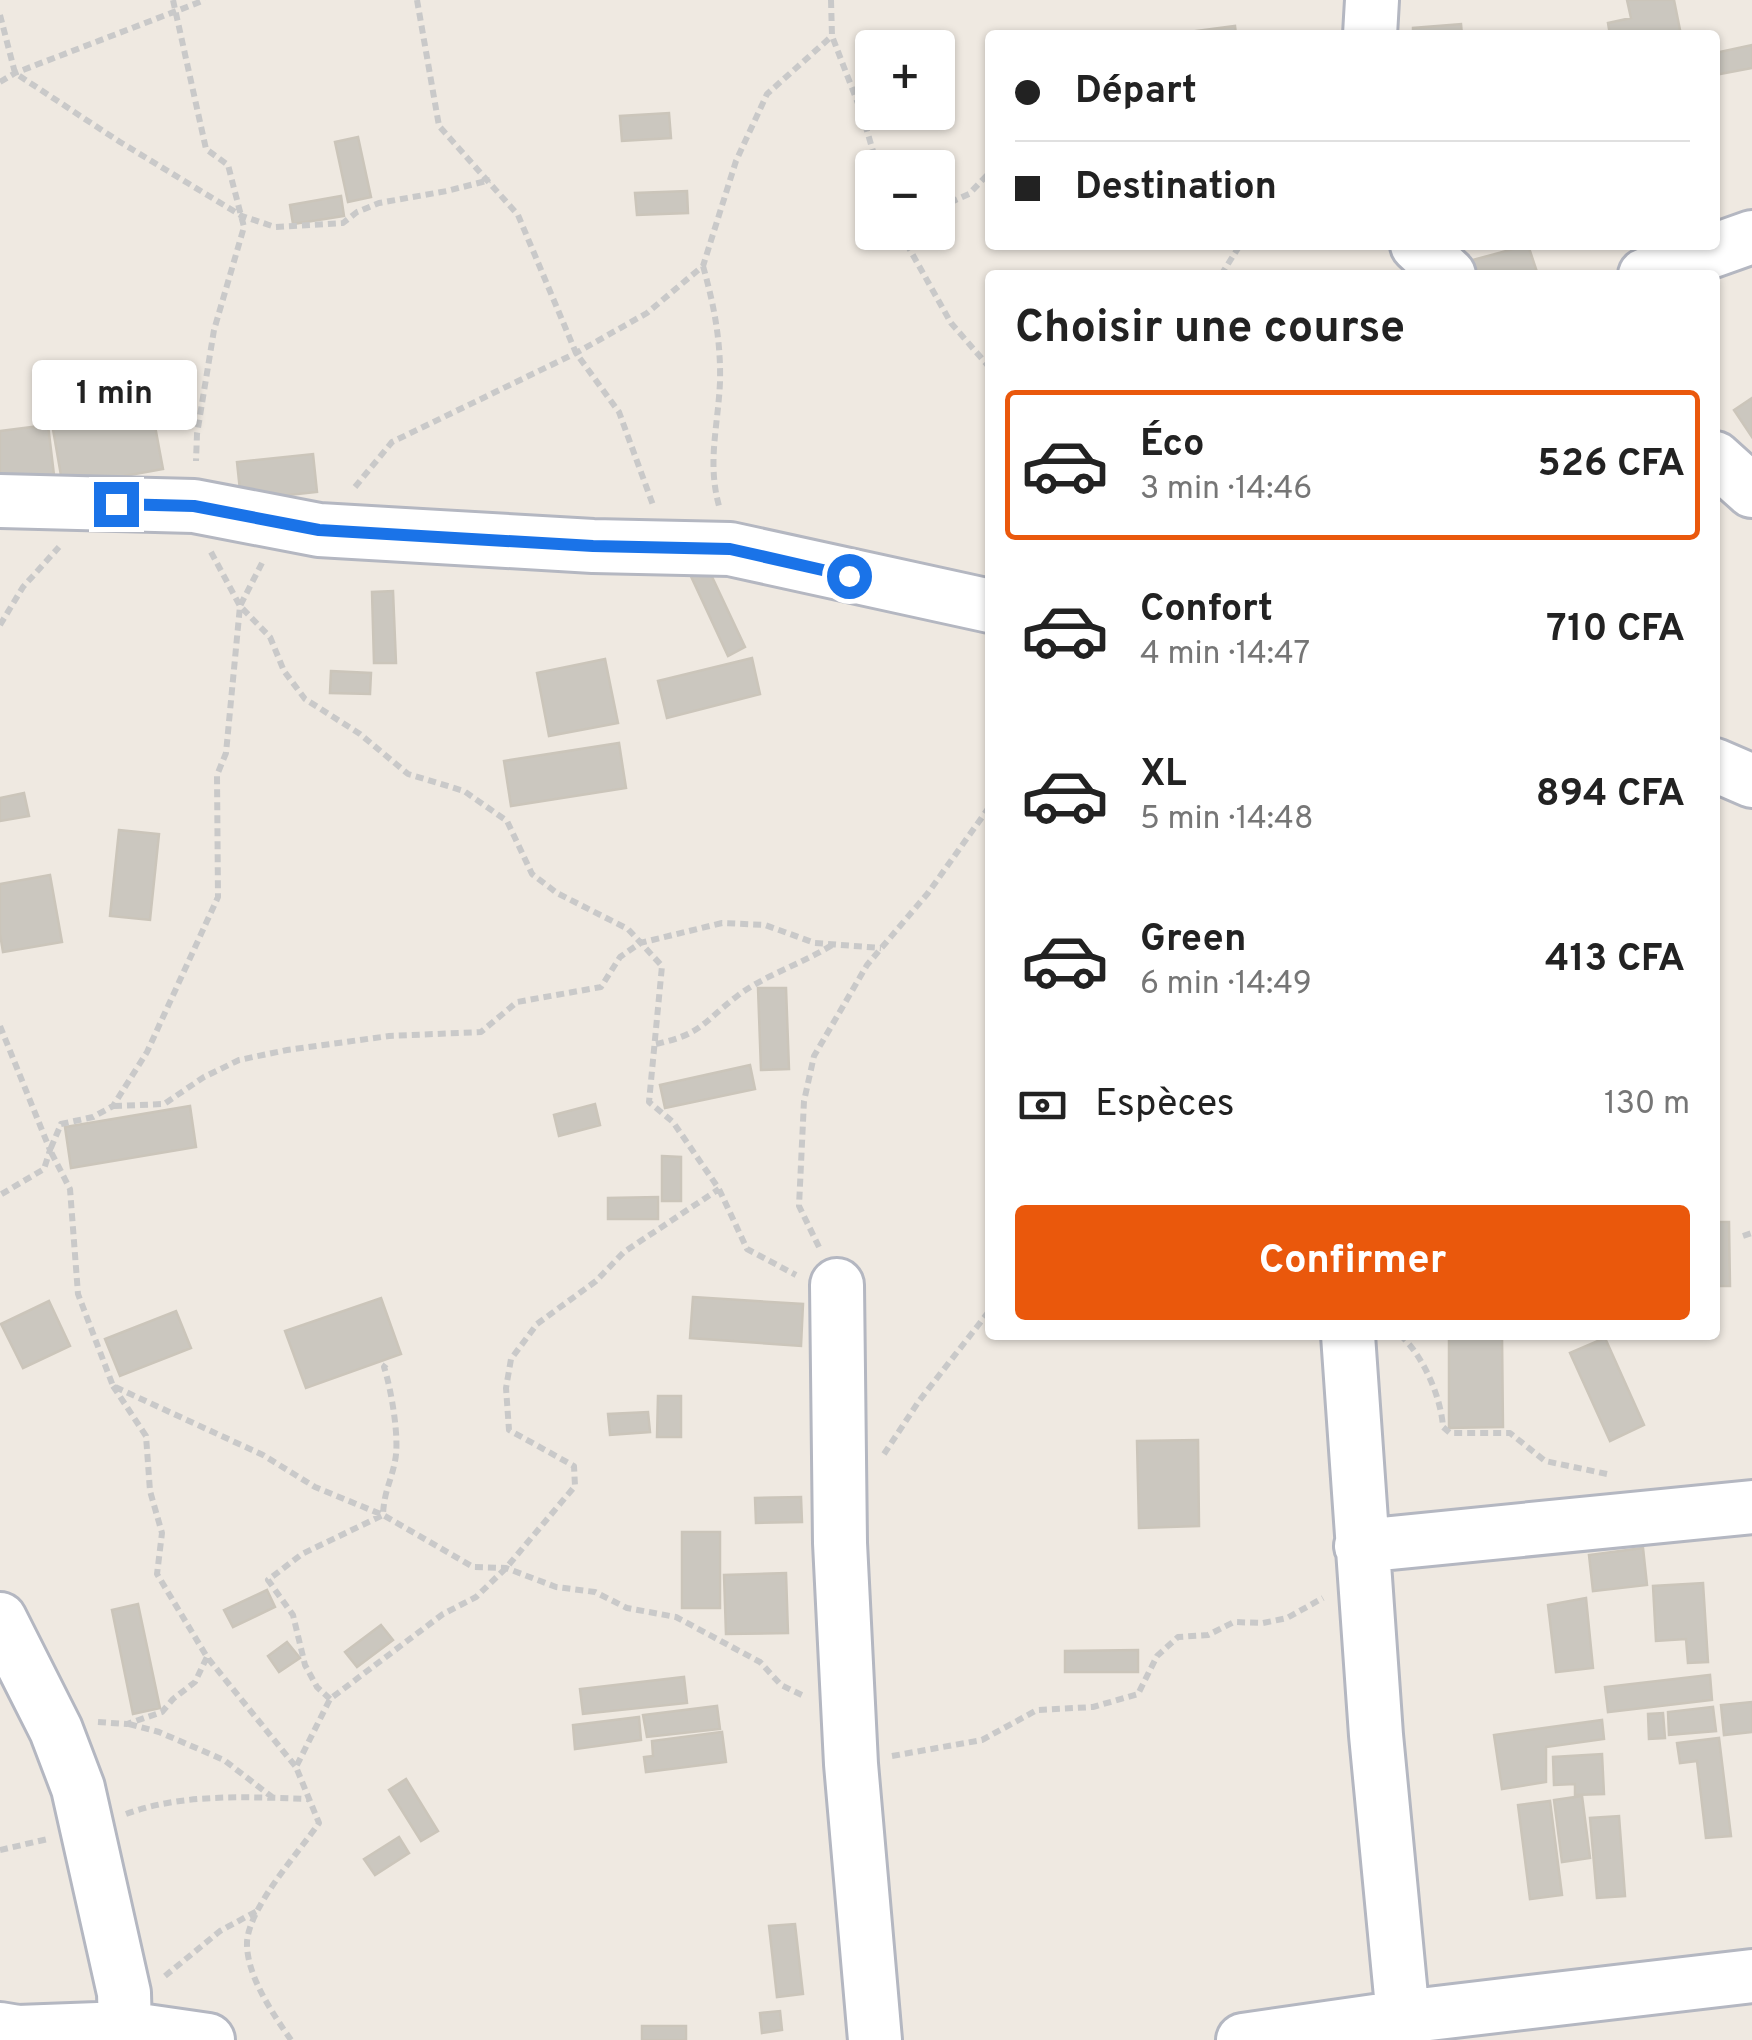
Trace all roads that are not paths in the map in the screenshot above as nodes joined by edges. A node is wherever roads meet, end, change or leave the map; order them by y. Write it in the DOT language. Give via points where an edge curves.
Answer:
graph roads {
  1 [pos="1372,0"];
  2 [pos="1370,30"];
  3 [pos="1752,237"];
  4 [pos="1720,248"];
  5 [pos="1422,250"];
  6 [pos="1715,250"];
  7 [pos="1444,270"];
  8 [pos="1659,270"];
  9 [pos="1720,462"];
  10 [pos="1752,491"];
  11 [pos="0,501"];
  12 [pos="985,605"];
  13 [pos="1720,767"];
  14 [pos="1752,781"];
  15 [pos="837,1285"];
  16 [pos="1348,1340"];
  17 [pos="1752,1507"];
  18 [pos="1364,1564"];
  19 [pos="0,1619"];
  20 [pos="1752,1976"];
  21 [pos="124,2010"];
  22 [pos="1403,2017"];
  23 [pos="12,2034"];
  24 [pos="208,2040"];
  25 [pos="875,2040"];
  26 [pos="1243,2040"];
  1 -- 2 [label="street"];
  3 -- 4 [label="street"];
  5 -- 7 [label="street"];
  6 -- 8 [label="street"];
  9 -- 10 [label="street"];
  11 -- 12 [label="street" via="198,507 319,530 730,549"];
  13 -- 14 [label="street"];
  15 -- 25 [label="street" via="837,1487"];
  16 -- 18 [label="street"];
  17 -- 18 [label="street"];
  18 -- 22 [label="street"];
  19 -- 21 [label="street" via="78,1788"];
  20 -- 22 [label="street"];
  21 -- 23 [label="street"];
  21 -- 24 [label="street"];
  22 -- 26 [label="street"];
}
